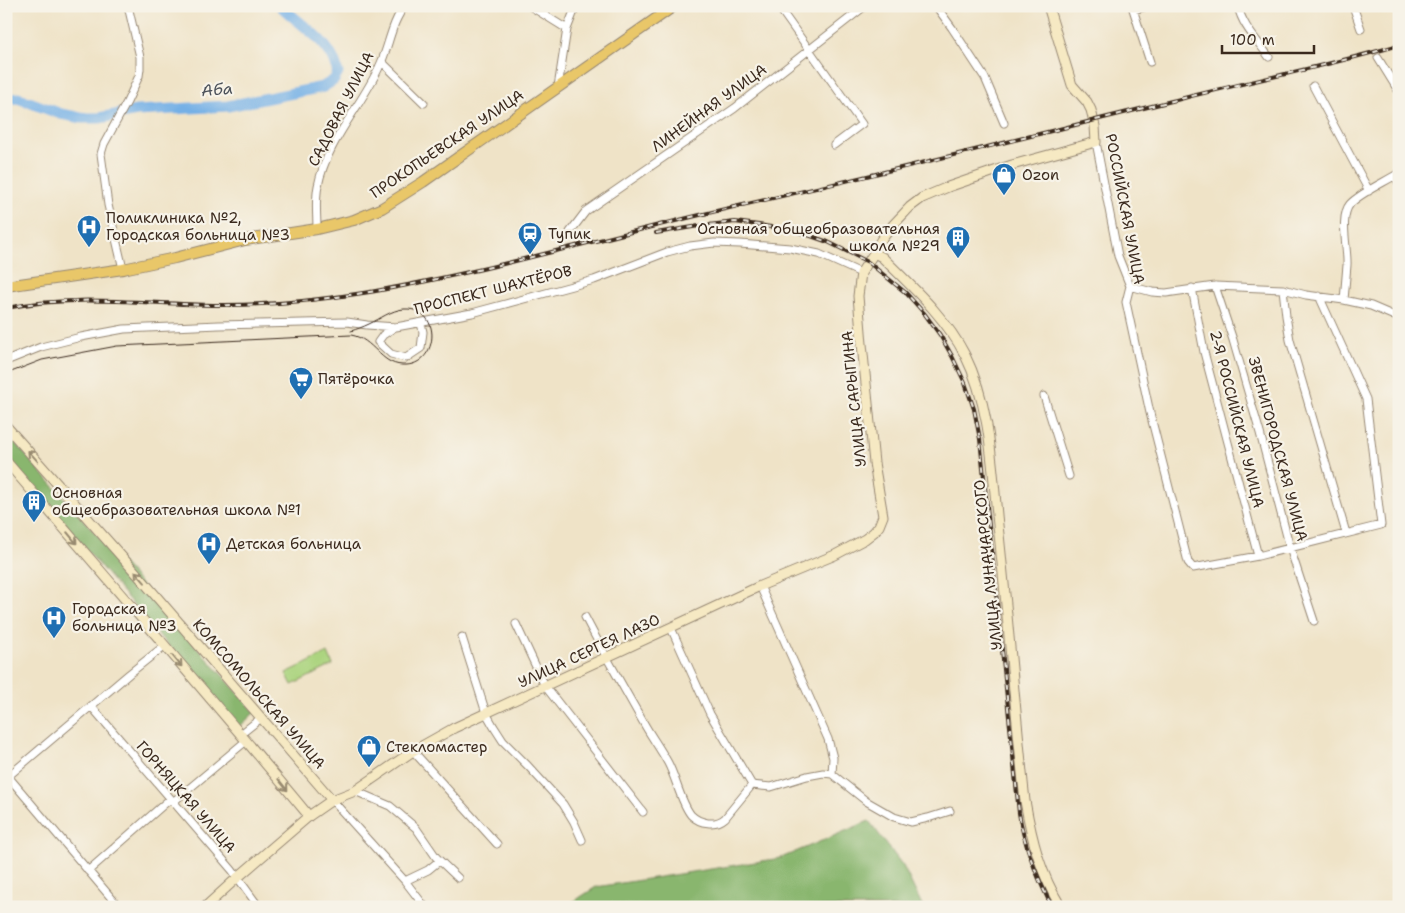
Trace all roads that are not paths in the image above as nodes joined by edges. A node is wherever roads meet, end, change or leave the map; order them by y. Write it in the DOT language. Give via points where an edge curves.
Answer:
graph roads {
  1 [pos="128,6"];
  2 [pos="405,6"];
  3 [pos="530,6"];
  4 [pos="576,6"];
  5 [pos="674,6"];
  6 [pos="778,6"];
  7 [pos="865,6"];
  8 [pos="936,6"];
  9 [pos="1048,6"];
  10 [pos="1148,6"];
  11 [pos="1238,6"];
  12 [pos="1353,6"];
  13 [pos="1133,8"];
  14 [pos="568,29"];
  15 [pos="1361,30"];
  16 [pos="809,49"];
  17 [pos="1269,56"];
  18 [pos="1378,58"];
  19 [pos="382,62"];
  20 [pos="1150,62"];
  21 [pos="1313,86"];
  22 [pos="558,87"];
  23 [pos="1399,92"];
  24 [pos="424,103"];
  25 [pos="1004,123"];
  26 [pos="1096,142"];
  27 [pos="834,145"];
  28 [pos="1397,178"];
  29 [pos="1369,191"];
  30 [pos="317,228"];
  31 [pos="570,232"];
  32 [pos="874,253"];
  33 [pos="123,269"];
  34 [pos="861,273"];
  35 [pos="6,286"];
  36 [pos="1130,286"];
  37 [pos="1215,286"];
  38 [pos="1192,288"];
  39 [pos="1283,289"];
  40 [pos="1319,296"];
  41 [pos="1344,300"];
  42 [pos="1399,318"];
  43 [pos="421,323"];
  44 [pos="396,327"];
  45 [pos="6,361"];
  46 [pos="1044,396"];
  47 [pos="6,426"];
  48 [pos="6,461"];
  49 [pos="1069,476"];
  50 [pos="1346,534"];
  51 [pos="864,539"];
  52 [pos="1290,548"];
  53 [pos="1258,556"];
  54 [pos="760,586"];
  55 [pos="585,617"];
  56 [pos="1314,621"];
  57 [pos="516,624"];
  58 [pos="671,628"];
  59 [pos="462,637"];
  60 [pos="164,646"];
  61 [pos="606,658"];
  62 [pos="545,686"];
  63 [pos="90,706"];
  64 [pos="486,713"];
  65 [pos="261,718"];
  66 [pos="244,738"];
  67 [pos="412,751"];
  68 [pos="832,774"];
  69 [pos="7,776"];
  70 [pos="752,785"];
  71 [pos="355,791"];
  72 [pos="171,800"];
  73 [pos="332,800"];
  74 [pos="950,811"];
  75 [pos="643,812"];
  76 [pos="308,816"];
  77 [pos="582,840"];
  78 [pos="497,844"];
  79 [pos="439,861"];
  80 [pos="88,870"];
  81 [pos="237,878"];
  82 [pos="458,878"];
  83 [pos="404,881"];
  84 [pos="119,907"];
  85 [pos="205,907"];
  86 [pos="259,907"];
  87 [pos="425,907"];
  88 [pos="1061,907"];
  1 -- 33 [label="street" via="140,57 139,76 101,154 108,205"];
  2 -- 19 [label="street, САДОВАЯ УЛИЦА"];
  3 -- 14 [label="street"];
  4 -- 14 [label="street"];
  5 -- 22 [label="main road, ПРОКОПЬЕВСКАЯ УЛИЦА"];
  6 -- 16 [label="street"];
  7 -- 16 [label="street, ЛИНЕЙНАЯ УЛИЦА"];
  8 -- 25 [label="street" via="985,78"];
  9 -- 26 [label="main road, РОССИЙСКАЯ УЛИЦА" via="1072,85 1091,110"];
  10 -- 13 [label="street"];
  11 -- 17 [label="street" via="1244,23"];
  12 -- 15 [label="street"];
  13 -- 20 [label="street"];
  14 -- 22 [label="street"];
  16 -- 27 [label="street" via="862,124"];
  16 -- 31 [label="street, ЛИНЕЙНАЯ УЛИЦА" via="734,108 586,211"];
  18 -- 23 [label="street"];
  19 -- 24 [label="street"];
  19 -- 30 [label="street, САДОВАЯ УЛИЦА" via="326,162 318,186"];
  21 -- 29 [label="street"];
  22 -- 30 [label="main road, ПРОКОПЬЕВСКАЯ УЛИЦА" via="382,208 354,220"];
  26 -- 32 [label="main road, УЛИЦА САРЫГИНА" via="1012,164 922,198 893,226"];
  26 -- 36 [label="street, РОССИЙСКАЯ УЛИЦА" via="1118,256"];
  28 -- 29 [label="street"];
  29 -- 41 [label="street" via="1346,210"];
  30 -- 33 [label="main road, ПРОКОПЬЕВСКАЯ УЛИЦА" via="245,240"];
  32 -- 34 [label="main road, УЛИЦА САРЫГИНА"];
  32 -- 88 [label="main road, УЛИЦА ЛУНАЧАРСКОГО" via="930,304 954,335 981,397 988,435 1029,827 1045,877"];
  33 -- 35 [label="main road, ПРОКОПЬЕВСКАЯ УЛИЦА"];
  34 -- 43 [label="street, ПРОСПЕКТ ШАХТЁРОВ" via="819,254 790,248 714,243 667,252 594,280"];
  34 -- 51 [label="main road, УЛИЦА САРЫГИНА" via="858,296 862,344 874,463 883,516 879,526"];
  36 -- 38 [label="street" via="1166,293"];
  36 -- 53 [label="street, РОССИЙСКАЯ УЛИЦА" via="1126,302 1188,562 1193,568"];
  37 -- 38 [label="street"];
  37 -- 39 [label="street"];
  37 -- 52 [label="street, ЗВЕНИГОРОДСКАЯ УЛИЦА"];
  38 -- 53 [label="street, 2-Я РОССИЙСКАЯ УЛИЦА" via="1204,352"];
  39 -- 40 [label="street"];
  39 -- 50 [label="street" via="1290,340"];
  40 -- 41 [label="street"];
  40 -- 50 [label="street" via="1366,399 1381,525"];
  41 -- 42 [label="street" via="1371,306"];
  43 -- 44 [label="street, ПРОСПЕКТ ШАХТЁРОВ"];
  43 -- 44 [label="street" via="424,332 422,348 406,358 390,354 378,342"];
  44 -- 45 [label="street, ПРОСПЕКТ ШАХТЁРОВ" via="347,322 124,329 41,347"];
  46 -- 49 [label="street"];
  65 -- 47 [label="main road, КОМСОМОЛЬСКАЯ УЛИЦА, one-way"];
  48 -- 60 [label="main road, one-way"];
  50 -- 52 [label="street"];
  51 -- 54 [label="main road, УЛИЦА СЕРГЕЯ ЛАЗО" via="835,555"];
  52 -- 53 [label="street"];
  52 -- 56 [label="street, ЗВЕНИГОРОДСКАЯ УЛИЦА"];
  54 -- 58 [label="main road, УЛИЦА СЕРГЕЯ ЛАЗО"];
  54 -- 68 [label="street" via="830,744 834,758"];
  55 -- 61 [label="street"];
  57 -- 62 [label="street"];
  58 -- 61 [label="main road, УЛИЦА СЕРГЕЯ ЛАЗО"];
  58 -- 70 [label="street" via="710,714"];
  59 -- 64 [label="street"];
  60 -- 63 [label="street"];
  60 -- 66 [label="main road, one-way"];
  61 -- 62 [label="main road, УЛИЦА СЕРГЕЯ ЛАЗО"];
  61 -- 70 [label="street" via="668,763 686,808 693,816 702,822 720,822"];
  62 -- 64 [label="main road, УЛИЦА СЕРГЕЯ ЛАЗО"];
  62 -- 75 [label="street"];
  63 -- 69 [label="street"];
  63 -- 72 [label="street, ГОРНЯЦКАЯ УЛИЦА"];
  64 -- 67 [label="main road, УЛИЦА СЕРГЕЯ ЛАЗО"];
  64 -- 77 [label="street" via="503,741 563,804"];
  65 -- 66 [label="street"];
  65 -- 73 [label="main road, КОМСОМОЛЬСКАЯ УЛИЦА"];
  66 -- 72 [label="street"];
  66 -- 76 [label="main road, one-way"];
  67 -- 71 [label="main road, УЛИЦА СЕРГЕЯ ЛАЗО"];
  67 -- 78 [label="street"];
  68 -- 70 [label="street" via="807,776 771,787"];
  68 -- 74 [label="street" via="866,801 894,817 911,822"];
  69 -- 80 [label="street"];
  71 -- 73 [label="main road, УЛИЦА СЕРГЕЯ ЛАЗО"];
  71 -- 79 [label="street" via="390,806 416,828"];
  72 -- 80 [label="street"];
  72 -- 81 [label="street, ГОРНЯЦКАЯ УЛИЦА"];
  73 -- 76 [label="main road, УЛИЦА СЕРГЕЯ ЛАЗО"];
  73 -- 83 [label="street"];
  76 -- 81 [label="main road"];
  79 -- 82 [label="street"];
  79 -- 83 [label="street"];
  80 -- 84 [label="street"];
  81 -- 85 [label="main road"];
  81 -- 86 [label="street, ГОРНЯЦКАЯ УЛИЦА"];
  83 -- 87 [label="street"];
}
